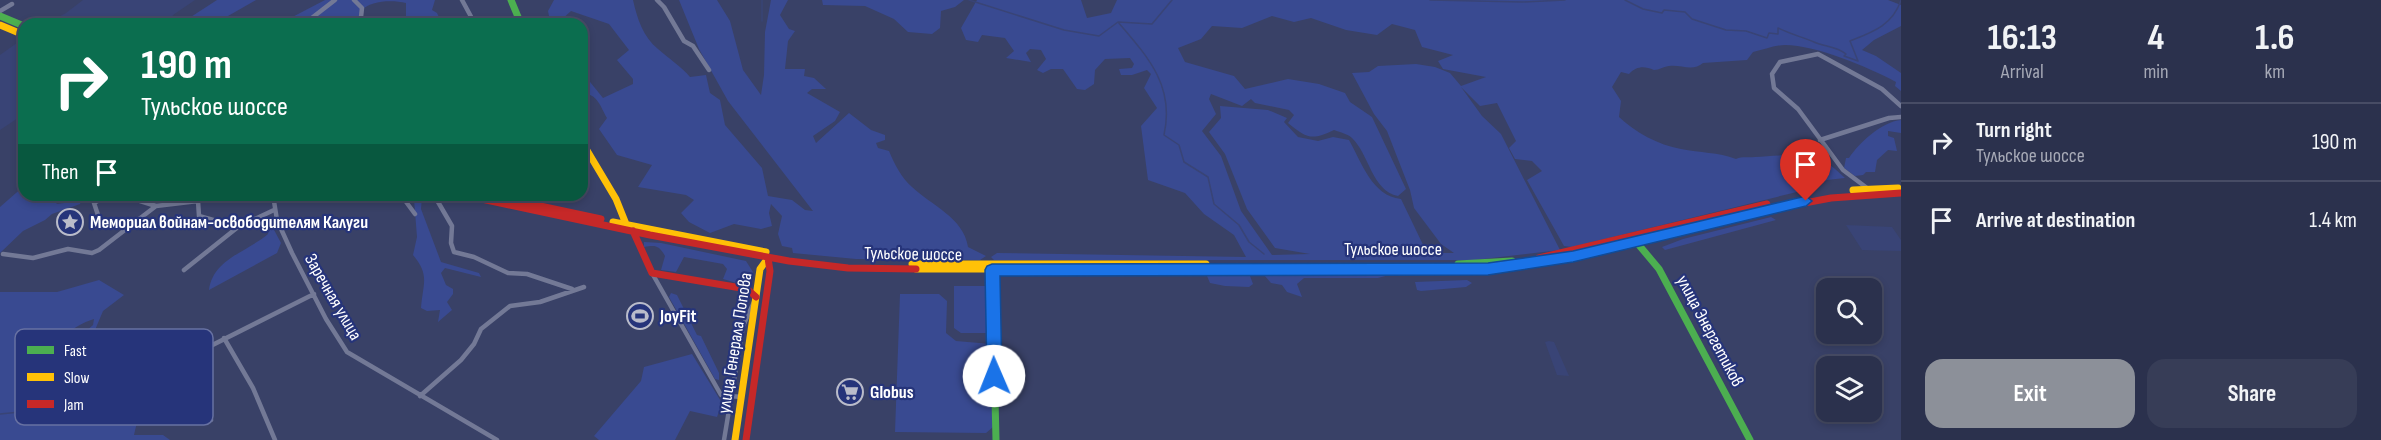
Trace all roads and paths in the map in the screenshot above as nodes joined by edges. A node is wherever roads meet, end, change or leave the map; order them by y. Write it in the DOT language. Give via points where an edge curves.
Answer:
graph roads {
  1 [pos="335,0"];
  2 [pos="354,0"];
  3 [pos="462,0"];
  4 [pos="511,0"];
  5 [pos="657,0"];
  6 [pos="12,4"];
  7 [pos="0,14"];
  8 [pos="312,18"];
  9 [pos="360,18"];
  10 [pos="472,18"];
  11 [pos="518,18"];
  12 [pos="18,23"];
  13 [pos="0,25"];
  14 [pos="18,32"];
  15 [pos="709,69"];
  16 [pos="1901,106"];
  17 [pos="1901,117"];
  18 [pos="1820,140"];
  19 [pos="588,152"];
  20 [pos="1901,188"];
  21 [pos="1868,189"];
  22 [pos="1901,193"];
  23 [pos="95,201"];
  24 [pos="140,201"];
  25 [pos="273,201"];
  26 [pos="405,201"];
  27 [pos="437,201"];
  28 [pos="491,201"];
  29 [pos="526,201"];
  30 [pos="156,206"];
  31 [pos="274,210"];
  32 [pos="622,211"];
  33 [pos="415,214"];
  34 [pos="99,218"];
  35 [pos="610,221"];
  36 [pos="626,224"];
  37 [pos="238,227"];
  38 [pos="633,231"];
  39 [pos="650,234"];
  40 [pos="1634,239"];
  41 [pos="640,244"];
  42 [pos="3,254"];
  43 [pos="748,254"];
  44 [pos="769,255"];
  45 [pos="787,260"];
  46 [pos="989,264"];
  47 [pos="760,269"];
  48 [pos="184,270"];
  49 [pos="770,270"];
  50 [pos="652,273"];
  51 [pos="584,286"];
  52 [pos="758,286"];
  53 [pos="768,286"];
  54 [pos="572,289"];
  55 [pos="314,294"];
  56 [pos="756,298"];
  57 [pos="224,338"];
  58 [pos="213,344"];
  59 [pos="420,396"];
  60 [pos="741,397"];
  61 [pos="730,398"];
  62 [pos="275,440"];
  63 [pos="497,440"];
  64 [pos="724,440"];
  65 [pos="735,440"];
  66 [pos="746,440"];
  67 [pos="996,440"];
  68 [pos="1750,440"];
  1 -- 8 [label="street"];
  2 -- 9 [label="street" via="362,8"];
  3 -- 10 [label="street"];
  4 -- 11 [label="main road"];
  5 -- 15 [label="street" via="684,41 693,46"];
  6 -- 7 [label="street"];
  7 -- 12 [label="main road"];
  13 -- 14 [label="main road"];
  16 -- 18 [label="street" via="1882,89 1824,56 1780,62 1772,74 1774,88 1798,109"];
  17 -- 18 [label="street"];
  18 -- 21 [label="street" via="1844,170"];
  19 -- 32 [label="main road"];
  20 -- 21 [label="main road, Тульское шоссе"];
  21 -- 40 [label="main road, Тульское шоссе" via="1802,196"];
  22 -- 40 [label="main road, Тульское шоссе" via="1806,201"];
  23 -- 34 [label="street"];
  24 -- 30 [label="street"];
  25 -- 31 [label="street, Заречная улица"];
  26 -- 33 [label="street"];
  27 -- 54 [label="street" via="452,226 454,252 474,256 508,273 527,274"];
  28 -- 38 [label="main road, Тульское шоссе"];
  29 -- 35 [label="main road, Тульское шоссе"];
  30 -- 37 [label="street" via="198,201 199,216"];
  30 -- 42 [label="street" via="92,254 68,249 33,258"];
  31 -- 37 [label="street"];
  31 -- 55 [label="street, Заречная улица"];
  32 -- 35 [label="main road"];
  32 -- 36 [label="main road"];
  35 -- 36 [label="main road, Тульское шоссе"];
  36 -- 44 [label="main road, Тульское шоссе"];
  37 -- 48 [label="street"];
  38 -- 39 [label="main road, Тульское шоссе"];
  38 -- 41 [label="main road"];
  39 -- 41 [label="main road"];
  39 -- 43 [label="main road, Тульское шоссе"];
  40 -- 46 [label="main road, Тульское шоссе" via="1551,261 1488,269"];
  40 -- 68 [label="main road, улица Энергетиков" via="1659,269"];
  41 -- 50 [label="main road"];
  43 -- 44 [label="main road, Тульское шоссе"];
  43 -- 47 [label="main road" via="758,260"];
  44 -- 45 [label="main road, Тульское шоссе"];
  44 -- 46 [label="main road, Тульское шоссе" via="848,263"];
  44 -- 47 [label="main road, улица Генерала Попова"];
  44 -- 49 [label="main road, улица Генерала Попова"];
  45 -- 46 [label="main road, Тульское шоссе" via="848,268"];
  45 -- 49 [label="main road"];
  46 -- 67 [label="main road"];
  47 -- 52 [label="main road, улица Генерала Попова"];
  49 -- 53 [label="main road, улица Генерала Попова"];
  50 -- 56 [label="main road" via="747,289"];
  50 -- 61 [label="street" via="721,395"];
  51 -- 54 [label="street"];
  52 -- 53 [label="main road"];
  52 -- 56 [label="main road, улица Генерала Попова"];
  53 -- 66 [label="main road, улица Генерала Попова"];
  54 -- 59 [label="street" via="540,302 510,306 482,329 461,360"];
  55 -- 57 [label="street"];
  55 -- 59 [label="street, Заречная улица" via="347,352"];
  56 -- 60 [label="main road, улица Генерала Попова"];
  56 -- 61 [label="street" via="743,326"];
  57 -- 58 [label="street"];
  57 -- 62 [label="street" via="253,388"];
  59 -- 63 [label="street, Заречная улица"];
  60 -- 61 [label="street"];
  60 -- 65 [label="main road, улица Генерала Попова"];
  61 -- 64 [label="street"];
}
